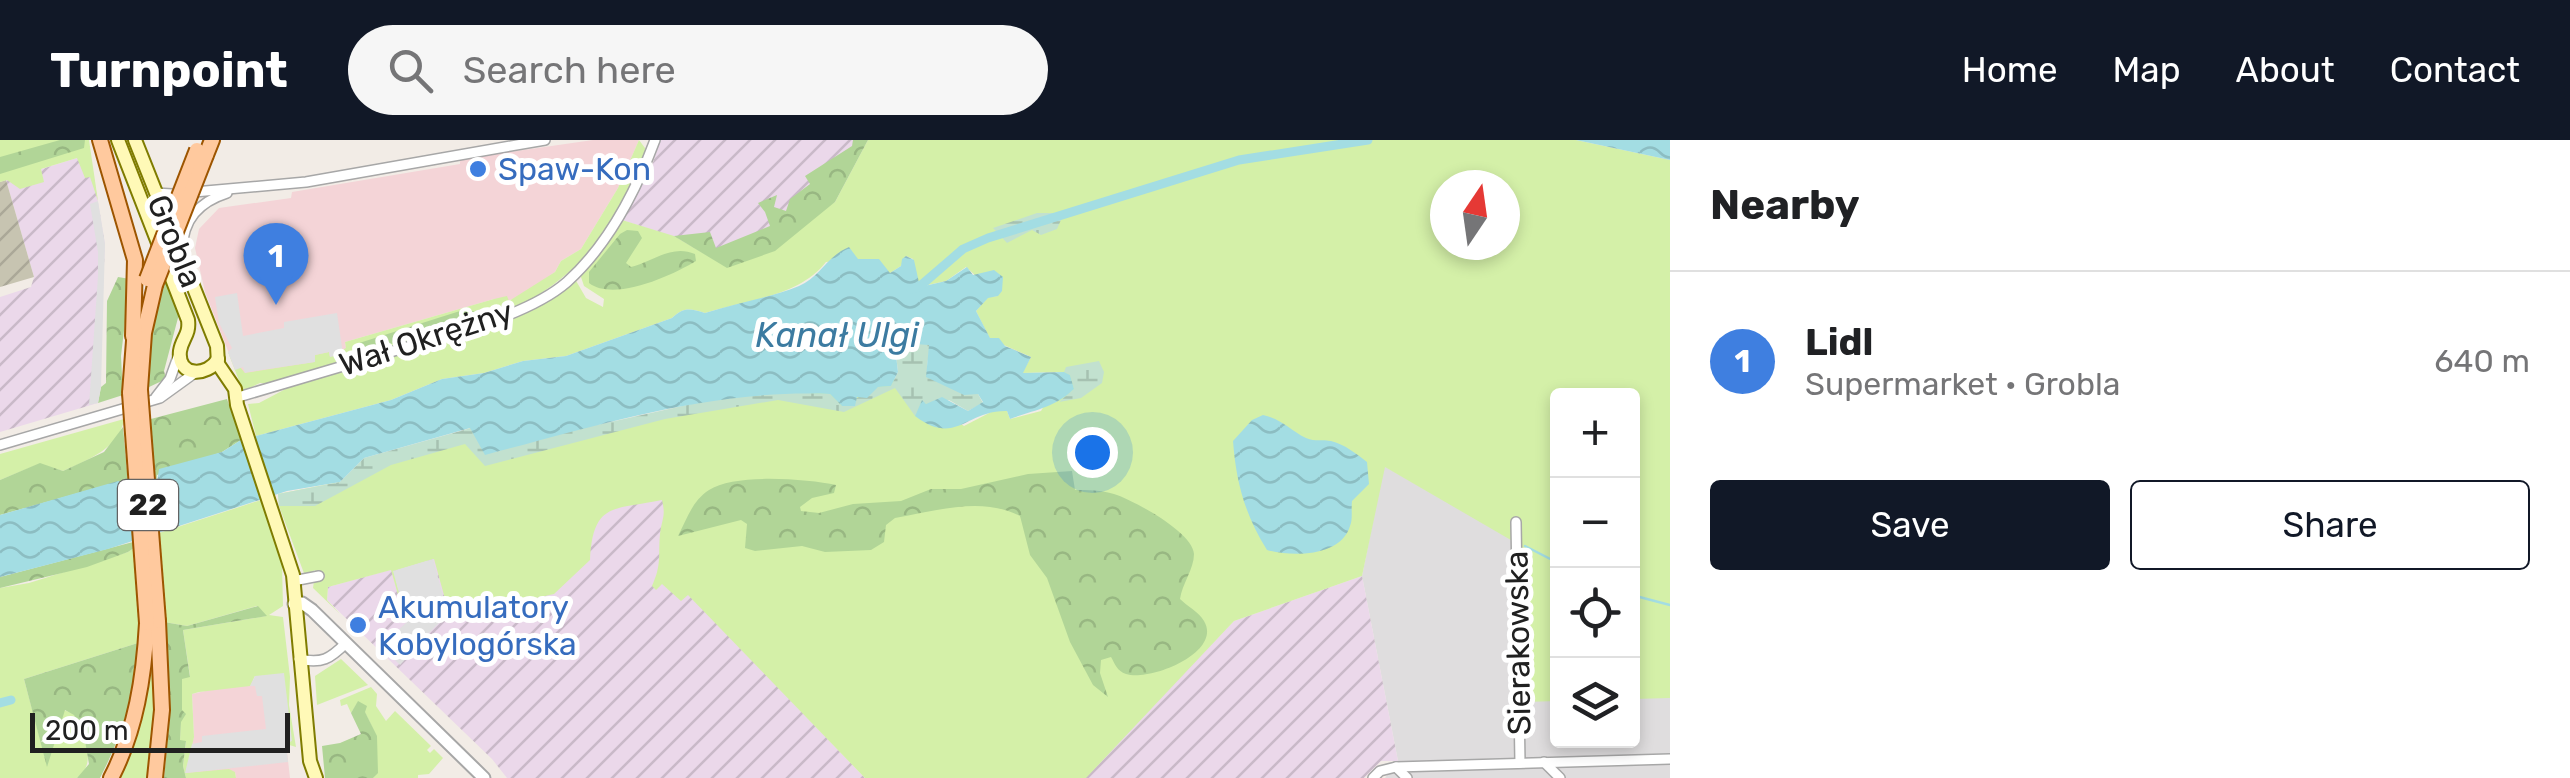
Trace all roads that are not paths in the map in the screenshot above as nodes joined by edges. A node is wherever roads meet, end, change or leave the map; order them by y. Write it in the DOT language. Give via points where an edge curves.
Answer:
graph roads {
  1 [pos="100,140"];
  2 [pos="118,140"];
  3 [pos="135,140"];
  4 [pos="545,140"];
  5 [pos="646,140"];
  6 [pos="655,140"];
  7 [pos="204,146"];
  8 [pos="650,154"];
  9 [pos="244,188"];
  10 [pos="156,193"];
  11 [pos="184,263"];
  12 [pos="146,279"];
  13 [pos="214,342"];
  14 [pos="184,345"];
  15 [pos="218,358"];
  16 [pos="200,372"];
  17 [pos="135,392"];
  18 [pos="153,400"];
  19 [pos="236,402"];
  20 [pos="0,445"];
  21 [pos="1516,522"];
  22 [pos="293,575"];
  23 [pos="318,576"];
  24 [pos="294,604"];
  25 [pos="152,622"];
  26 [pos="346,643"];
  27 [pos="299,659"];
  28 [pos="1670,760"];
  29 [pos="1544,762"];
  30 [pos="1520,763"];
  31 [pos="1396,767"];
  32 [pos="111,778"];
  33 [pos="154,778"];
  34 [pos="312,778"];
  35 [pos="484,778"];
  36 [pos="1373,778"];
  37 [pos="1407,778"];
  38 [pos="1560,778"];
  1 -- 12 [label="main road"];
  2 -- 14 [label="main road, Grobla" via="188,320"];
  3 -- 10 [label="main road, Grobla"];
  4 -- 9 [label="street"];
  5 -- 8 [label="street"];
  6 -- 8 [label="street, Wał Okrężny"];
  7 -- 12 [label="main road, 22, bridge"];
  8 -- 19 [label="street, Wał Okrężny" via="619,217 565,284 502,317"];
  9 -- 10 [label="street"];
  9 -- 11 [label="street" via="194,211 184,234"];
  10 -- 11 [label="main road, Grobla"];
  11 -- 13 [label="main road, Grobla"];
  12 -- 17 [label="main road, 22"];
  12 -- 17 [label="main road, 22" via="134,336"];
  13 -- 14 [label="main road" via="200,334"];
  13 -- 15 [label="main road"];
  14 -- 16 [label="main road" via="186,367"];
  14 -- 18 [label="street"];
  15 -- 16 [label="main road"];
  15 -- 19 [label="main road"];
  16 -- 18 [label="street"];
  16 -- 19 [label="main road"];
  17 -- 25 [label="main road, 22, bridge"];
  18 -- 20 [label="street"];
  19 -- 22 [label="main road"];
  21 -- 30 [label="street, Sierakowska"];
  22 -- 23 [label="street"];
  22 -- 24 [label="main road"];
  24 -- 26 [label="street" via="307,606"];
  24 -- 27 [label="main road"];
  25 -- 32 [label="main road, 22" via="128,740"];
  25 -- 33 [label="main road, 22" via="162,710"];
  26 -- 27 [label="street" via="328,660"];
  26 -- 35 [label="street"];
  27 -- 34 [label="main road"];
  28 -- 29 [label="street, Sierakowska"];
  29 -- 30 [label="street, Sierakowska"];
  29 -- 38 [label="street"];
  30 -- 31 [label="street, Sierakowska"];
  31 -- 36 [label="street"];
  31 -- 37 [label="street"];
}
